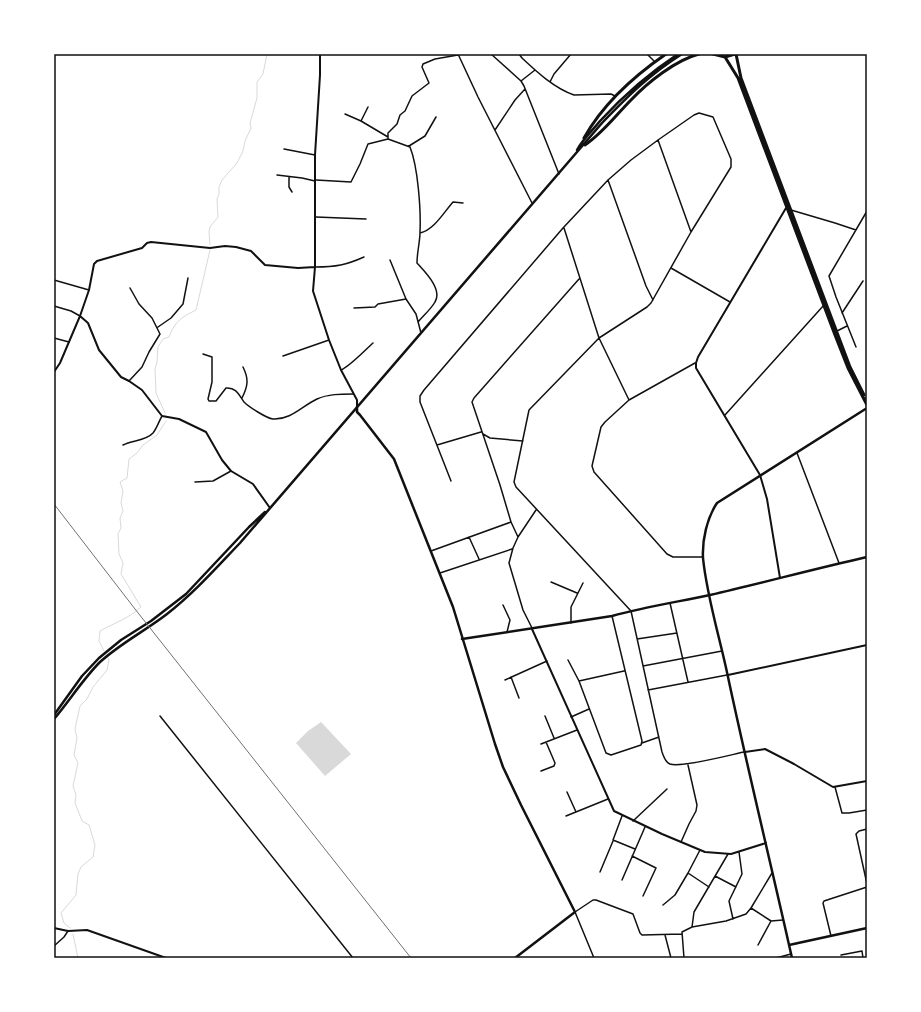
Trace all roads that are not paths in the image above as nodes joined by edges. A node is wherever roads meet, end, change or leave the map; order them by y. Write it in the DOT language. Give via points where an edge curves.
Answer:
graph roads {
  1 [pos="320,54"];
  2 [pos="459,54"];
  3 [pos="491,54"];
  4 [pos="519,54"];
  5 [pos="571,54"];
  6 [pos="647,54"];
  7 [pos="666,54"];
  8 [pos="678,54"];
  9 [pos="682,54"];
  10 [pos="700,54"];
  11 [pos="713,54"];
  12 [pos="736,54"];
  13 [pos="725,57"];
  14 [pos="655,62"];
  15 [pos="535,70"];
  16 [pos="521,81"];
  17 [pos="550,82"];
  18 [pos="525,89"];
  19 [pos="615,96"];
  20 [pos="368,107"];
  21 [pos="345,114"];
  22 [pos="436,117"];
  23 [pos="361,121"];
  24 [pos="601,123"];
  25 [pos="495,130"];
  26 [pos="388,138"];
  27 [pos="584,138"];
  28 [pos="658,140"];
  29 [pos="585,145"];
  30 [pos="409,146"];
  31 [pos="284,149"];
  32 [pos="576,153"];
  33 [pos="315,155"];
  34 [pos="559,174"];
  35 [pos="277,175"];
  36 [pos="289,176"];
  37 [pos="315,180"];
  38 [pos="608,180"];
  39 [pos="292,192"];
  40 [pos="463,203"];
  41 [pos="533,204"];
  42 [pos="786,208"];
  43 [pos="791,210"];
  44 [pos="867,211"];
  45 [pos="316,217"];
  46 [pos="366,219"];
  47 [pos="564,228"];
  48 [pos="856,230"];
  49 [pos="691,232"];
  50 [pos="420,233"];
  51 [pos="364,257"];
  52 [pos="390,260"];
  53 [pos="316,267"];
  54 [pos="671,268"];
  55 [pos="188,278"];
  56 [pos="580,279"];
  57 [pos="54,280"];
  58 [pos="863,281"];
  59 [pos="130,288"];
  60 [pos="89,290"];
  61 [pos="406,299"];
  62 [pos="653,300"];
  63 [pos="731,302"];
  64 [pos="824,305"];
  65 [pos="54,306"];
  66 [pos="354,308"];
  67 [pos="842,313"];
  68 [pos="80,316"];
  69 [pos="418,322"];
  70 [pos="847,326"];
  71 [pos="158,327"];
  72 [pos="837,331"];
  73 [pos="421,334"];
  74 [pos="54,338"];
  75 [pos="599,338"];
  76 [pos="329,340"];
  77 [pos="69,342"];
  78 [pos="373,343"];
  79 [pos="856,347"];
  80 [pos="203,354"];
  81 [pos="283,356"];
  82 [pos="696,363"];
  83 [pos="243,367"];
  84 [pos="341,370"];
  85 [pos="54,372"];
  86 [pos="129,381"];
  87 [pos="353,394"];
  88 [pos="242,398"];
  89 [pos="866,399"];
  90 [pos="629,400"];
  91 [pos="867,406"];
  92 [pos="357,407"];
  93 [pos="162,416"];
  94 [pos="725,416"];
  95 [pos="481,432"];
  96 [pos="523,441"];
  97 [pos="123,445"];
  98 [pos="437,445"];
  99 [pos="797,452"];
  100 [pos="231,471"];
  101 [pos="760,475"];
  102 [pos="451,481"];
  103 [pos="195,482"];
  104 [pos="270,508"];
  105 [pos="536,510"];
  106 [pos="511,522"];
  107 [pos="469,537"];
  108 [pos="518,537"];
  109 [pos="513,548"];
  110 [pos="431,551"];
  111 [pos="703,557"];
  112 [pos="867,557"];
  113 [pos="479,560"];
  114 [pos="839,563"];
  115 [pos="440,573"];
  116 [pos="780,578"];
  117 [pos="551,582"];
  118 [pos="583,583"];
  119 [pos="578,594"];
  120 [pos="710,595"];
  121 [pos="670,603"];
  122 [pos="503,605"];
  123 [pos="631,611"];
  124 [pos="612,616"];
  125 [pos="571,623"];
  126 [pos="144,627"];
  127 [pos="532,629"];
  128 [pos="506,632"];
  129 [pos="677,633"];
  130 [pos="462,639"];
  131 [pos="637,639"];
  132 [pos="867,644"];
  133 [pos="722,651"];
  134 [pos="683,659"];
  135 [pos="568,660"];
  136 [pos="547,661"];
  137 [pos="643,666"];
  138 [pos="624,671"];
  139 [pos="728,675"];
  140 [pos="511,677"];
  141 [pos="505,680"];
  142 [pos="579,681"];
  143 [pos="688,682"];
  144 [pos="648,690"];
  145 [pos="519,698"];
  146 [pos="590,710"];
  147 [pos="54,715"];
  148 [pos="160,716"];
  149 [pos="544,716"];
  150 [pos="571,717"];
  151 [pos="54,719"];
  152 [pos="577,730"];
  153 [pos="659,737"];
  154 [pos="554,739"];
  155 [pos="546,742"];
  156 [pos="642,743"];
  157 [pos="541,744"];
  158 [pos="744,752"];
  159 [pos="688,764"];
  160 [pos="541,771"];
  161 [pos="867,781"];
  162 [pos="835,787"];
  163 [pos="667,789"];
  164 [pos="566,792"];
  165 [pos="608,799"];
  166 [pos="867,810"];
  167 [pos="576,812"];
  168 [pos="566,816"];
  169 [pos="622,816"];
  170 [pos="633,821"];
  171 [pos="645,827"];
  172 [pos="867,829"];
  173 [pos="613,840"];
  174 [pos="681,842"];
  175 [pos="766,843"];
  176 [pos="635,849"];
  177 [pos="700,850"];
  178 [pos="739,852"];
  179 [pos="728,854"];
  180 [pos="632,856"];
  181 [pos="773,871"];
  182 [pos="600,872"];
  183 [pos="867,873"];
  184 [pos="688,874"];
  185 [pos="864,874"];
  186 [pos="716,876"];
  187 [pos="622,880"];
  188 [pos="867,885"];
  189 [pos="709,886"];
  190 [pos="736,887"];
  191 [pos="643,896"];
  192 [pos="663,905"];
  193 [pos="751,908"];
  194 [pos="575,912"];
  195 [pos="733,919"];
  196 [pos="783,920"];
  197 [pos="771,922"];
  198 [pos="692,927"];
  199 [pos="54,928"];
  200 [pos="867,928"];
  201 [pos="68,932"];
  202 [pos="682,934"];
  203 [pos="665,935"];
  204 [pos="831,936"];
  205 [pos="758,945"];
  206 [pos="789,945"];
  207 [pos="54,946"];
  208 [pos="841,955"];
  209 [pos="792,956"];
  210 [pos="166,958"];
  211 [pos="353,958"];
  212 [pos="515,958"];
  213 [pos="594,958"];
  214 [pos="671,958"];
  215 [pos="684,958"];
  216 [pos="776,958"];
  217 [pos="864,958"];
  1 -- 33 [label="street"];
  2 -- 25 [label="street"];
  2 -- 26 [label="street" via="423,64 429,83 412,96 397,124 388,133"];
  3 -- 16 [label="street"];
  4 -- 15 [label="street"];
  5 -- 17 [label="street"];
  6 -- 14 [label="street"];
  7 -- 14 [label="highway"];
  8 -- 24 [label="main road" via="644,78"];
  9 -- 24 [label="main road" via="636,88"];
  10 -- 29 [label="highway" via="662,73 632,98 607,126"];
  11 -- 13 [label="highway"];
  12 -- 13 [label="highway"];
  12 -- 43 [label="highway" via="741,78"];
  13 -- 42 [label="highway" via="738,78"];
  14 -- 19 [label="highway"];
  15 -- 16 [label="street"];
  15 -- 17 [label="street"];
  16 -- 18 [label="street"];
  17 -- 19 [label="street" via="574,94"];
  18 -- 25 [label="street"];
  18 -- 34 [label="street"];
  19 -- 27 [label="highway" via="597,117"];
  20 -- 23 [label="street"];
  21 -- 23 [label="street"];
  22 -- 30 [label="street" via="425,136"];
  23 -- 26 [label="street"];
  24 -- 27 [label="main road"];
  24 -- 29 [label="main road"];
  25 -- 41 [label="street"];
  26 -- 30 [label="street"];
  26 -- 37 [label="street" via="368,144 351,182"];
  27 -- 32 [label="main road"];
  28 -- 38 [label="street"];
  28 -- 49 [label="street"];
  28 -- 49 [label="street" via="694,115 710,115 731,159 731,167"];
  29 -- 32 [label="main road"];
  30 -- 50 [label="street" via="415,165"];
  31 -- 33 [label="street"];
  32 -- 34 [label="main road"];
  33 -- 37 [label="street"];
  34 -- 41 [label="main road"];
  35 -- 36 [label="street"];
  36 -- 37 [label="street"];
  36 -- 39 [label="street" via="289,187"];
  37 -- 45 [label="street"];
  38 -- 47 [label="street"];
  38 -- 62 [label="street"];
  40 -- 50 [label="street" via="452,202 431,227"];
  41 -- 73 [label="main road"];
  42 -- 63 [label="street"];
  42 -- 64 [label="highway"];
  43 -- 48 [label="street"];
  43 -- 72 [label="highway"];
  44 -- 48 [label="street"];
  45 -- 46 [label="street"];
  45 -- 53 [label="street"];
  47 -- 56 [label="street"];
  47 -- 98 [label="street" via="420,396"];
  48 -- 67 [label="street" via="829,276"];
  49 -- 54 [label="street"];
  50 -- 69 [label="street" via="417,263 430,278 437,297"];
  51 -- 53 [label="street" via="340,266"];
  52 -- 61 [label="street"];
  53 -- 60 [label="street" via="265,265 251,251 236,247 210,248 149,242 142,248 97,261 94,264"];
  53 -- 76 [label="street" via="314,294"];
  54 -- 62 [label="street"];
  54 -- 63 [label="street"];
  55 -- 71 [label="street" via="183,304"];
  56 -- 75 [label="street"];
  56 -- 95 [label="street" via="474,398 472,402"];
  57 -- 60 [label="street"];
  58 -- 67 [label="street"];
  59 -- 71 [label="street" via="135,300"];
  60 -- 68 [label="street"];
  61 -- 66 [label="street" via="378,304 375,307"];
  61 -- 69 [label="street"];
  62 -- 75 [label="street" via="647,307"];
  63 -- 82 [label="street"];
  64 -- 91 [label="highway" via="845,361"];
  64 -- 94 [label="street"];
  65 -- 68 [label="street"];
  67 -- 70 [label="street"];
  68 -- 77 [label="street"];
  68 -- 86 [label="street" via="88,323 99,350 117,373"];
  69 -- 73 [label="street"];
  70 -- 72 [label="street"];
  70 -- 79 [label="street"];
  71 -- 86 [label="street" via="159,337 139,372"];
  72 -- 89 [label="highway" via="850,367"];
  73 -- 92 [label="main road"];
  74 -- 77 [label="street"];
  75 -- 90 [label="street"];
  75 -- 96 [label="street" via="529,410"];
  76 -- 81 [label="street"];
  76 -- 84 [label="street"];
  77 -- 85 [label="street"];
  78 -- 84 [label="street" via="348,367"];
  80 -- 88 [label="street" via="211,356 213,361 209,401 216,401 226,388 237,391"];
  82 -- 90 [label="street"];
  82 -- 94 [label="street" via="696,368"];
  83 -- 88 [label="street" via="248,384"];
  84 -- 87 [label="street"];
  86 -- 93 [label="street" via="142,390"];
  87 -- 88 [label="street" via="317,399 289,417 276,419 266,417"];
  87 -- 92 [label="street" via="357,400"];
  90 -- 111 [label="street" via="601,427 592,469 667,554 673,557"];
  91 -- 99 [label="main road"];
  92 -- 104 [label="main road"];
  92 -- 110 [label="main road" via="357,412 394,459"];
  93 -- 97 [label="street" via="153,433 146,438"];
  93 -- 100 [label="street" via="179,419 205,431"];
  94 -- 101 [label="street"];
  95 -- 96 [label="street" via="490,438"];
  95 -- 98 [label="street"];
  95 -- 106 [label="street"];
  96 -- 105 [label="street" via="514,484"];
  98 -- 102 [label="street"];
  99 -- 101 [label="main road"];
  99 -- 114 [label="street"];
  100 -- 103 [label="street" via="213,481"];
  100 -- 104 [label="street" via="253,484"];
  101 -- 111 [label="main road" via="717,503 705,536"];
  101 -- 116 [label="street" via="767,499"];
  104 -- 126 [label="main road" via="186,594"];
  105 -- 108 [label="street"];
  105 -- 123 [label="street"];
  106 -- 107 [label="street"];
  106 -- 108 [label="street"];
  107 -- 110 [label="street"];
  107 -- 113 [label="street"];
  108 -- 109 [label="street"];
  109 -- 113 [label="street"];
  109 -- 127 [label="street" via="509,565 523,610"];
  110 -- 115 [label="main road"];
  111 -- 120 [label="main road"];
  112 -- 114 [label="main road"];
  113 -- 115 [label="street"];
  114 -- 116 [label="main road"];
  115 -- 130 [label="main road"];
  116 -- 120 [label="main road"];
  117 -- 119 [label="street"];
  118 -- 119 [label="street"];
  119 -- 125 [label="street" via="571,607"];
  120 -- 121 [label="main road"];
  120 -- 133 [label="main road"];
  121 -- 123 [label="main road"];
  121 -- 129 [label="street"];
  122 -- 128 [label="street" via="510,620"];
  123 -- 124 [label="main road"];
  123 -- 131 [label="street"];
  124 -- 125 [label="main road"];
  124 -- 138 [label="street"];
  125 -- 127 [label="main road"];
  126 -- 147 [label="main road" via="121,640 99,658 82,676"];
  126 -- 151 [label="main road" via="101,661"];
  127 -- 128 [label="main road"];
  127 -- 136 [label="street"];
  128 -- 130 [label="main road"];
  129 -- 131 [label="street"];
  129 -- 134 [label="street"];
  130 -- 194 [label="main road" via="503,767"];
  131 -- 137 [label="street"];
  132 -- 139 [label="street"];
  133 -- 134 [label="street"];
  133 -- 139 [label="main road"];
  134 -- 137 [label="street"];
  134 -- 143 [label="street"];
  135 -- 142 [label="street"];
  136 -- 140 [label="street"];
  136 -- 150 [label="street"];
  137 -- 144 [label="street"];
  138 -- 142 [label="street"];
  138 -- 156 [label="street"];
  139 -- 143 [label="street"];
  139 -- 158 [label="main road"];
  140 -- 141 [label="street"];
  140 -- 145 [label="street"];
  142 -- 146 [label="street"];
  143 -- 144 [label="street"];
  144 -- 153 [label="street"];
  146 -- 150 [label="street"];
  146 -- 156 [label="street" via="606,753 611,755"];
  148 -- 211 [label="street"];
  149 -- 154 [label="street"];
  150 -- 152 [label="street"];
  152 -- 154 [label="street"];
  152 -- 165 [label="street"];
  153 -- 156 [label="street"];
  153 -- 159 [label="street" via="664,760 673,765"];
  154 -- 155 [label="street"];
  155 -- 157 [label="street"];
  155 -- 160 [label="street" via="555,763 554,766"];
  158 -- 159 [label="street"];
  158 -- 162 [label="street" via="765,749"];
  158 -- 175 [label="main road"];
  159 -- 174 [label="street" via="697,805"];
  161 -- 162 [label="street"];
  162 -- 166 [label="street" via="842,813"];
  163 -- 170 [label="street"];
  164 -- 167 [label="street"];
  165 -- 167 [label="street"];
  165 -- 169 [label="street" via="614,811"];
  167 -- 168 [label="street"];
  169 -- 170 [label="street"];
  169 -- 173 [label="street"];
  170 -- 171 [label="street"];
  171 -- 174 [label="street"];
  171 -- 176 [label="street"];
  172 -- 185 [label="street" via="856,833"];
  173 -- 176 [label="street"];
  173 -- 182 [label="street"];
  174 -- 177 [label="street"];
  175 -- 178 [label="street"];
  175 -- 181 [label="main road"];
  176 -- 180 [label="street"];
  177 -- 179 [label="street"];
  177 -- 184 [label="street"];
  178 -- 179 [label="street"];
  178 -- 190 [label="street" via="742,873"];
  179 -- 186 [label="street"];
  180 -- 187 [label="street"];
  180 -- 191 [label="street" via="656,868"];
  181 -- 193 [label="street"];
  181 -- 196 [label="main road"];
  183 -- 185 [label="street"];
  184 -- 189 [label="street"];
  184 -- 192 [label="street" via="675,895"];
  185 -- 188 [label="street"];
  186 -- 189 [label="street"];
  186 -- 190 [label="street"];
  188 -- 204 [label="street" via="824,901"];
  189 -- 198 [label="street" via="694,912"];
  190 -- 195 [label="street" via="729,901"];
  193 -- 195 [label="street" via="746,914"];
  193 -- 197 [label="street"];
  194 -- 203 [label="street" via="596,900 633,914 641,934"];
  194 -- 212 [label="main road"];
  194 -- 213 [label="street"];
  195 -- 198 [label="street"];
  196 -- 197 [label="street"];
  196 -- 206 [label="main road"];
  197 -- 205 [label="street"];
  198 -- 202 [label="street"];
  199 -- 201 [label="street"];
  200 -- 204 [label="main road"];
  201 -- 207 [label="street"];
  201 -- 210 [label="street" via="87,930"];
  202 -- 203 [label="street"];
  202 -- 215 [label="street"];
  203 -- 214 [label="street"];
  204 -- 206 [label="main road"];
  206 -- 209 [label="main road"];
  208 -- 217 [label="street" via="862,951"];
  209 -- 216 [label="street"];
}
